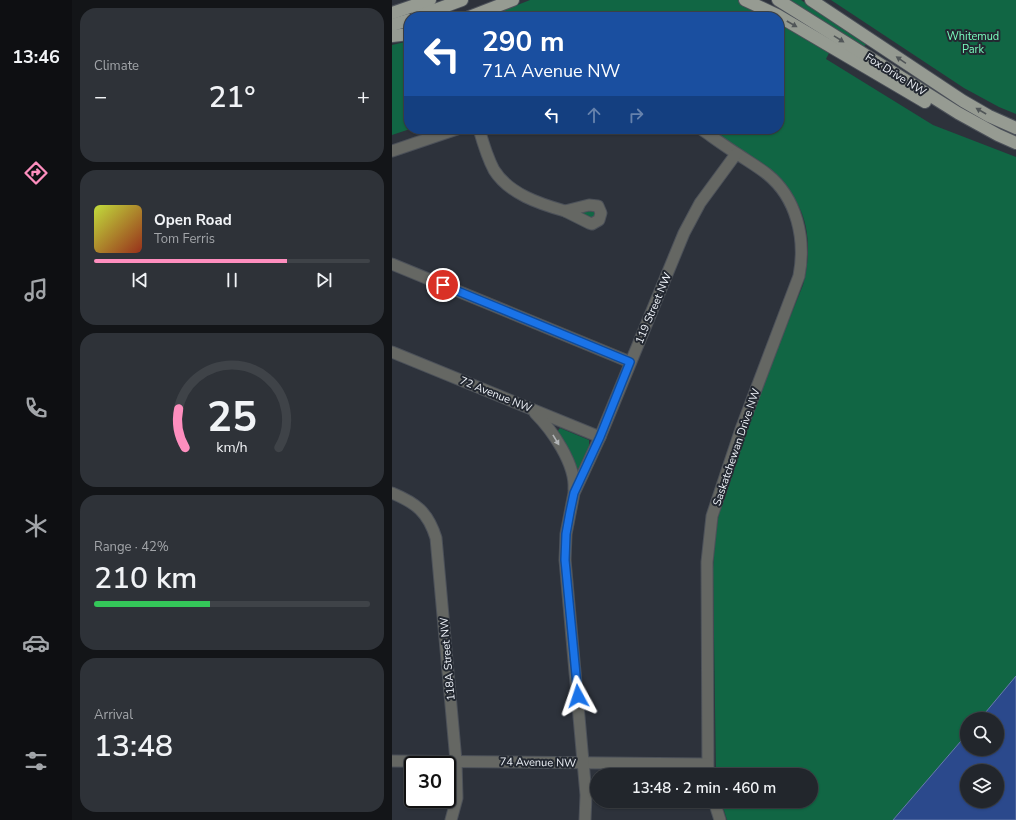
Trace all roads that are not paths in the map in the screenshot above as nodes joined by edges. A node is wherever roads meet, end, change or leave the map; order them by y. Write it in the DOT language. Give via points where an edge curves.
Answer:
graph roads {
  1 [pos="430,0"];
  2 [pos="462,0"];
  3 [pos="513,0"];
  4 [pos="745,0"];
  5 [pos="770,0"];
  6 [pos="778,0"];
  7 [pos="811,0"];
  8 [pos="430,12"];
  9 [pos="482,12"];
  10 [pos="770,12"];
  11 [pos="392,13"];
  12 [pos="805,18"];
  13 [pos="784,20"];
  14 [pos="404,22"];
  15 [pos="392,26"];
  16 [pos="404,35"];
  17 [pos="392,36"];
  18 [pos="958,112"];
  19 [pos="1016,128"];
  20 [pos="442,134"];
  21 [pos="481,134"];
  22 [pos="708,134"];
  23 [pos="1016,143"];
  24 [pos="392,151"];
  25 [pos="736,154"];
  26 [pos="565,211"];
  27 [pos="392,264"];
  28 [pos="392,352"];
  29 [pos="630,362"];
  30 [pos="532,409"];
  31 [pos="600,437"];
  32 [pos="392,493"];
  33 [pos="574,493"];
  34 [pos="456,756"];
  35 [pos="392,761"];
  36 [pos="404,761"];
  37 [pos="456,761"];
  38 [pos="584,763"];
  39 [pos="707,764"];
  40 [pos="707,768"];
  41 [pos="456,802"];
  42 [pos="454,808"];
  43 [pos="716,808"];
  44 [pos="451,820"];
  45 [pos="585,820"];
  46 [pos="720,820"];
  1 -- 11 [label="main road"];
  2 -- 8 [label="main road"];
  3 -- 9 [label="main road"];
  4 -- 10 [label="main road, one-way"];
  5 -- 12 [label="main road"];
  6 -- 12 [label="main road, Fox Drive NW"];
  19 -- 7 [label="main road, Fox Drive NW, one-way" via="963,101"];
  12 -- 18 [label="main road, Fox Drive NW, one-way"];
  13 -- 18 [label="main road, one-way" via="941,111"];
  14 -- 15 [label="main road"];
  16 -- 17 [label="main road"];
  18 -- 23 [label="main road, Fox Drive NW"];
  20 -- 24 [label="street"];
  21 -- 26 [label="street" via="490,163 514,190 529,199"];
  22 -- 25 [label="street, Saskatchewan Drive NW"];
  25 -- 29 [label="street, 119 Street NW" via="700,203 684,233"];
  25 -- 39 [label="street, Saskatchewan Drive NW" via="766,173 784,193 794,210 802,242 802,254 799,276 741,429 712,516 707,562"];
  27 -- 29 [label="street"];
  28 -- 30 [label="street, 72 Avenue NW"];
  29 -- 31 [label="street, 119 Street NW"];
  30 -- 31 [label="street, 72 Avenue NW"];
  30 -- 33 [label="street, 119 Street NW, one-way" via="549,428 566,458 573,475"];
  31 -- 33 [label="street, 119 Street NW"];
  32 -- 34 [label="street, 118A Street NW" via="414,504 424,513 432,524 436,538"];
  33 -- 38 [label="street, 119 Street NW" via="566,534 565,560"];
  35 -- 36 [label="street, 74 Avenue NW"];
  37 -- 38 [label="street, 74 Avenue NW"];
  37 -- 41 [label="street, 118A Street NW"];
  38 -- 39 [label="street, 74 Avenue NW"];
  38 -- 45 [label="street, 119 Street NW"];
  39 -- 40 [label="street, Saskatchewan Drive NW"];
  42 -- 44 [label="street, 118A Street NW"];
  43 -- 46 [label="street"];
}
